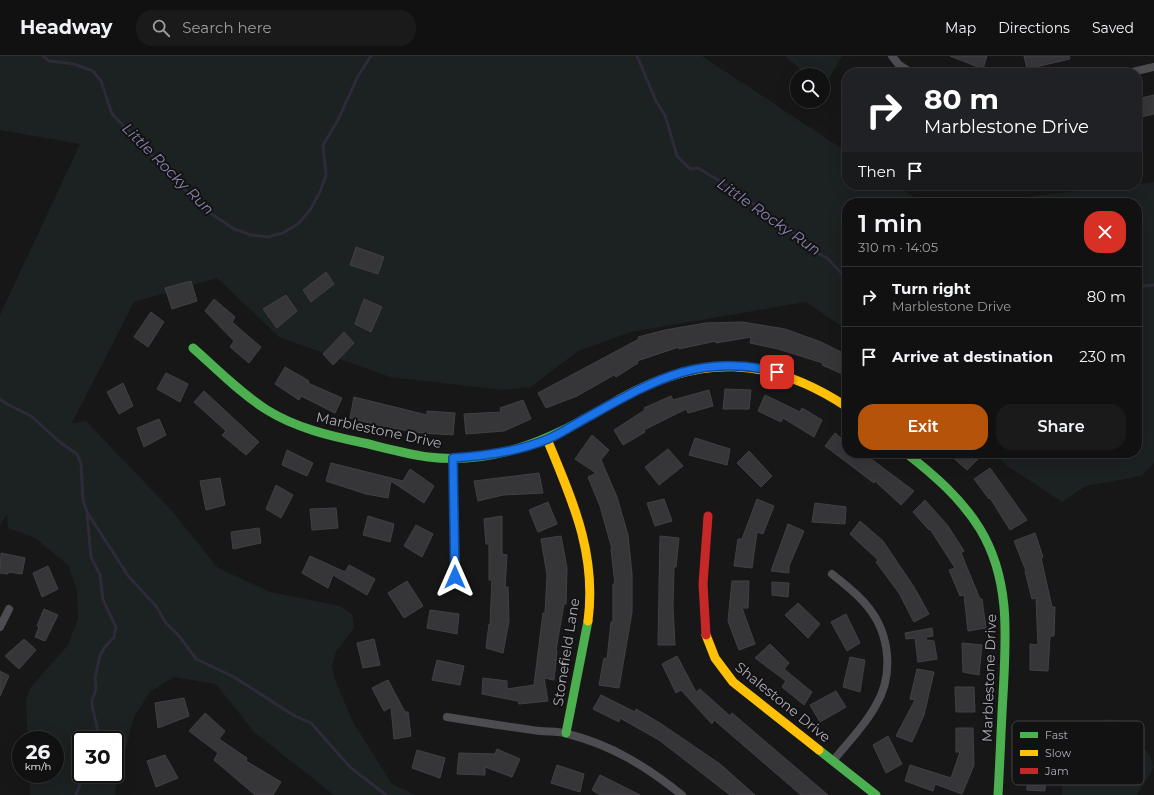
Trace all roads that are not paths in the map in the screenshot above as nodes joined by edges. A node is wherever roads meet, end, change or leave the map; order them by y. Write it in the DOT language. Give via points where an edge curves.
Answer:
graph roads {
  1 [pos="892,56"];
  2 [pos="1154,67"];
  3 [pos="904,68"];
  4 [pos="1142,70"];
  5 [pos="193,348"];
  6 [pos="842,404"];
  7 [pos="547,439"];
  8 [pos="453,458"];
  9 [pos="912,458"];
  10 [pos="708,516"];
  11 [pos="832,574"];
  12 [pos="455,577"];
  13 [pos="9,609"];
  14 [pos="0,627"];
  15 [pos="447,717"];
  16 [pos="566,733"];
  17 [pos="833,761"];
  18 [pos="682,795"];
  19 [pos="876,795"];
  20 [pos="998,795"];
  1 -- 3 [label="street"];
  2 -- 4 [label="street"];
  5 -- 8 [label="street, Marblestone Drive" via="266,410 298,426 421,455"];
  6 -- 7 [label="street, Marblestone Drive" via="824,391 787,374 747,366 704,367 664,377"];
  7 -- 8 [label="street, Marblestone Drive" via="495,453"];
  7 -- 16 [label="street, Stonefield Lane" via="578,518 586,545 590,574 587,627"];
  8 -- 12 [label="street"];
  9 -- 20 [label="street, Marblestone Drive" via="940,480 963,505 989,547 999,576 1005,606 1006,632"];
  10 -- 17 [label="street, Shalestone Drive" via="704,623 710,649 717,663 733,682"];
  11 -- 17 [label="street" via="873,613 883,636 888,660 885,684 877,705"];
  13 -- 14 [label="street"];
  15 -- 16 [label="street" via="542,732"];
  16 -- 18 [label="street" via="633,759"];
  17 -- 19 [label="street, Shalestone Drive"];
}
